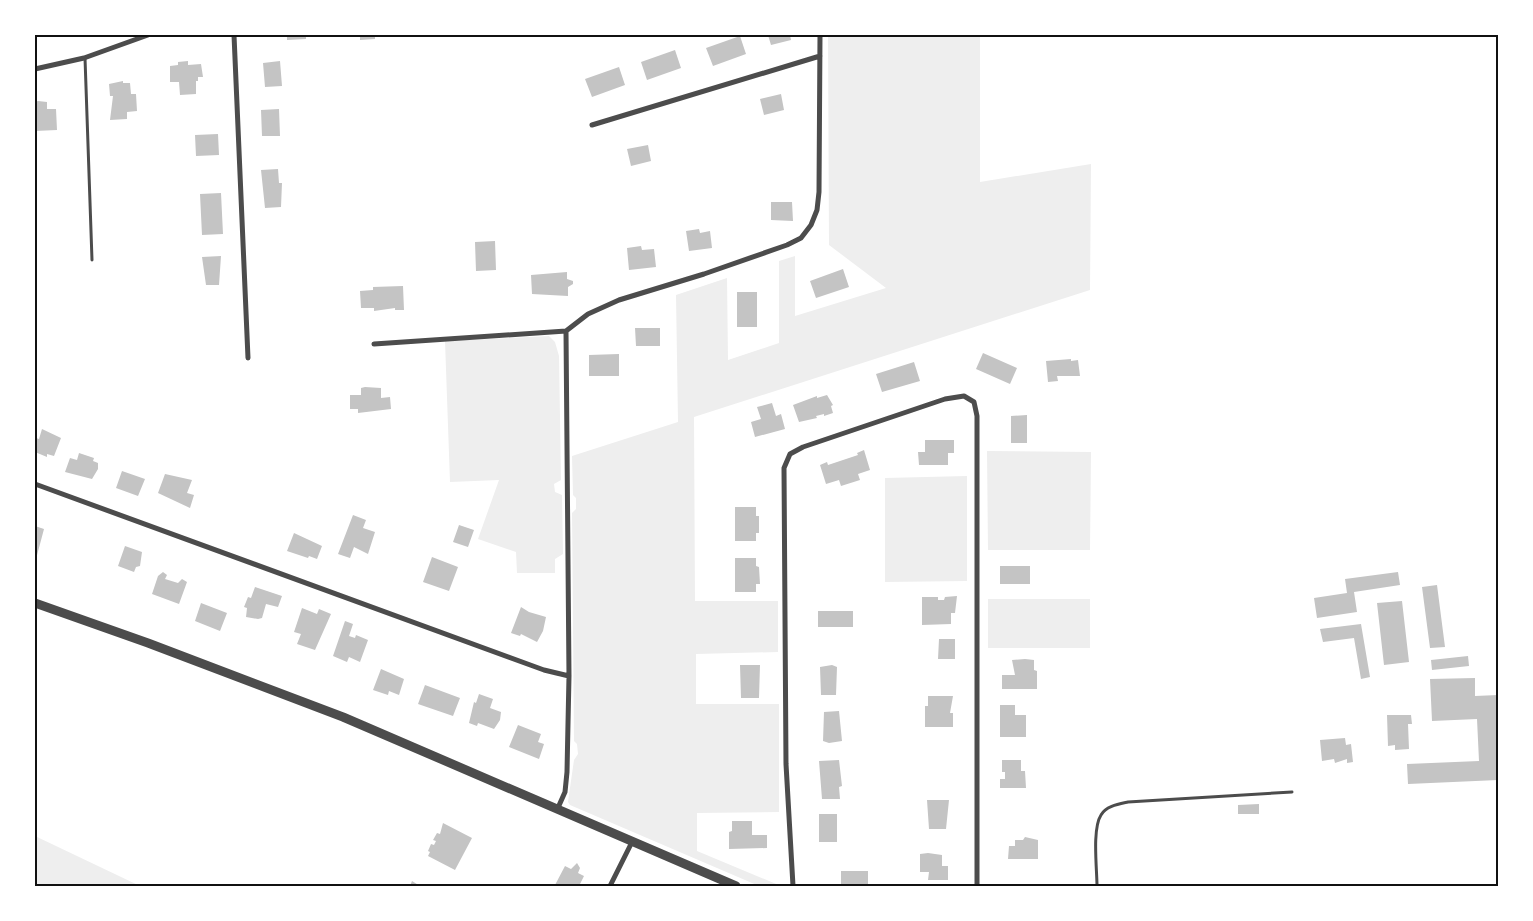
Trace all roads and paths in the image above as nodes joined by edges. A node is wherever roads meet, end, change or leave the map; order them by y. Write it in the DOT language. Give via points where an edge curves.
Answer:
graph roads {
  1 [pos="148,35"];
  2 [pos="234,35"];
  3 [pos="820,35"];
  4 [pos="820,56"];
  5 [pos="84,58"];
  6 [pos="35,69"];
  7 [pos="592,125"];
  8 [pos="92,260"];
  9 [pos="566,331"];
  10 [pos="374,344"];
  11 [pos="248,358"];
  12 [pos="35,484"];
  13 [pos="35,604"];
  14 [pos="569,676"];
  15 [pos="1292,792"];
  16 [pos="557,810"];
  17 [pos="632,842"];
  18 [pos="610,886"];
  19 [pos="736,886"];
  20 [pos="792,886"];
  21 [pos="977,886"];
  22 [pos="1097,886"];
  1 -- 5 [label="street"];
  2 -- 11 [label="street"];
  3 -- 4 [label="street"];
  4 -- 7 [label="street"];
  4 -- 9 [label="street" via="817,210 812,225 801,238 704,274 619,300 588,314"];
  5 -- 6 [label="street"];
  5 -- 8 [label="lane"];
  9 -- 10 [label="street"];
  9 -- 14 [label="street"];
  12 -- 14 [label="street" via="544,670"];
  13 -- 16 [label="street" via="343,717"];
  14 -- 16 [label="street" via="567,772"];
  15 -- 22 [label="lane" via="1128,802 1111,806 1101,814 1096,826"];
  16 -- 17 [label="street"];
  17 -- 18 [label="street"];
  17 -- 19 [label="street"];
  20 -- 21 [label="street" via="786,764 784,468 790,454 803,447 945,399 964,396 974,402 977,416"];
}
